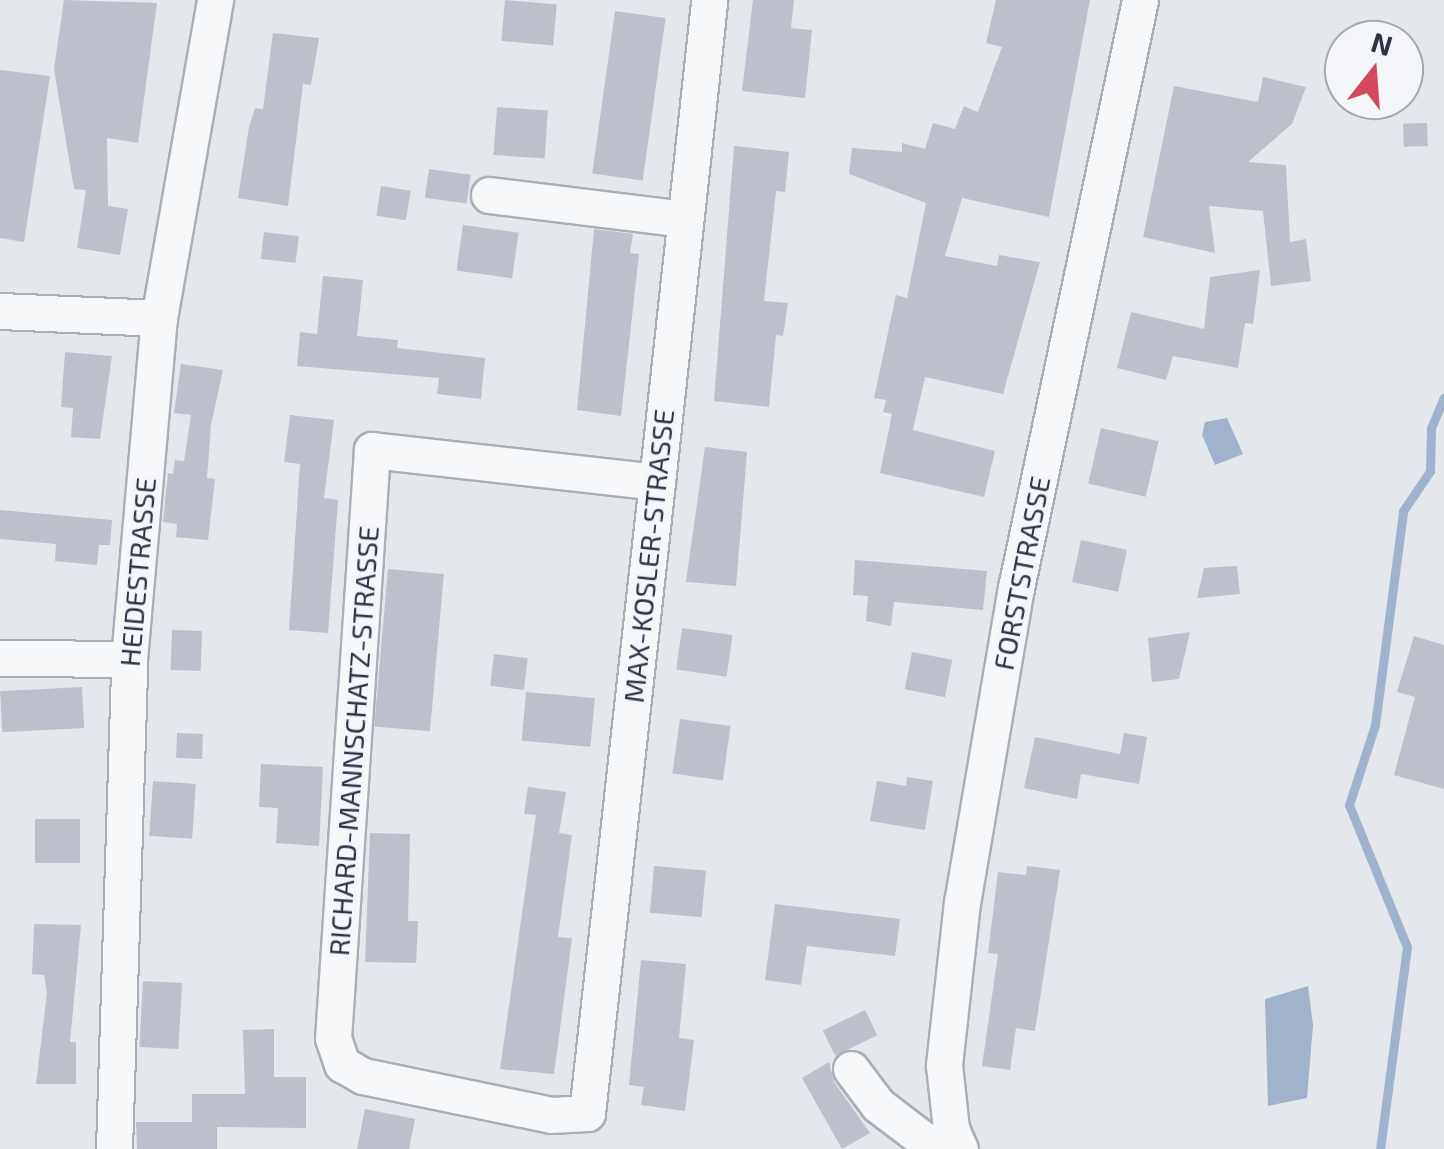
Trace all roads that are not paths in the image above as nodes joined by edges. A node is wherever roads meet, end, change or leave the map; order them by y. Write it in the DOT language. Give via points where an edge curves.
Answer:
graph roads {
  1 [pos="214,0"];
  2 [pos="709,0"];
  3 [pos="1140,0"];
  4 [pos="489,195"];
  5 [pos="685,218"];
  6 [pos="0,311"];
  7 [pos="159,318"];
  8 [pos="657,482"];
  9 [pos="0,658"];
  10 [pos="129,659"];
  11 [pos="851,1069"];
  12 [pos="587,1112"];
  13 [pos="114,1149"];
  14 [pos="936,1149"];
  15 [pos="960,1149"];
  1 -- 7 [label="street, HEIDESTRASSE"];
  2 -- 5 [label="street, MAX-KOSLER-STRASSE"];
  3 -- 15 [label="street, FORSTSTRASSE" via="1016,588 962,903 944,1065 951,1129"];
  4 -- 5 [label="street"];
  5 -- 8 [label="street, MAX-KOSLER-STRASSE"];
  6 -- 7 [label="street"];
  7 -- 10 [label="street, HEIDESTRASSE"];
  8 -- 12 [label="street, MAX-KOSLER-STRASSE"];
  8 -- 12 [label="street, RICHARD-MANNSCHATZ-STRASSE" via="372,450 333,1038 342,1064 363,1076 551,1115"];
  9 -- 10 [label="street"];
  10 -- 13 [label="street, HEIDESTRASSE"];
  11 -- 14 [label="street" via="878,1105"];
}
